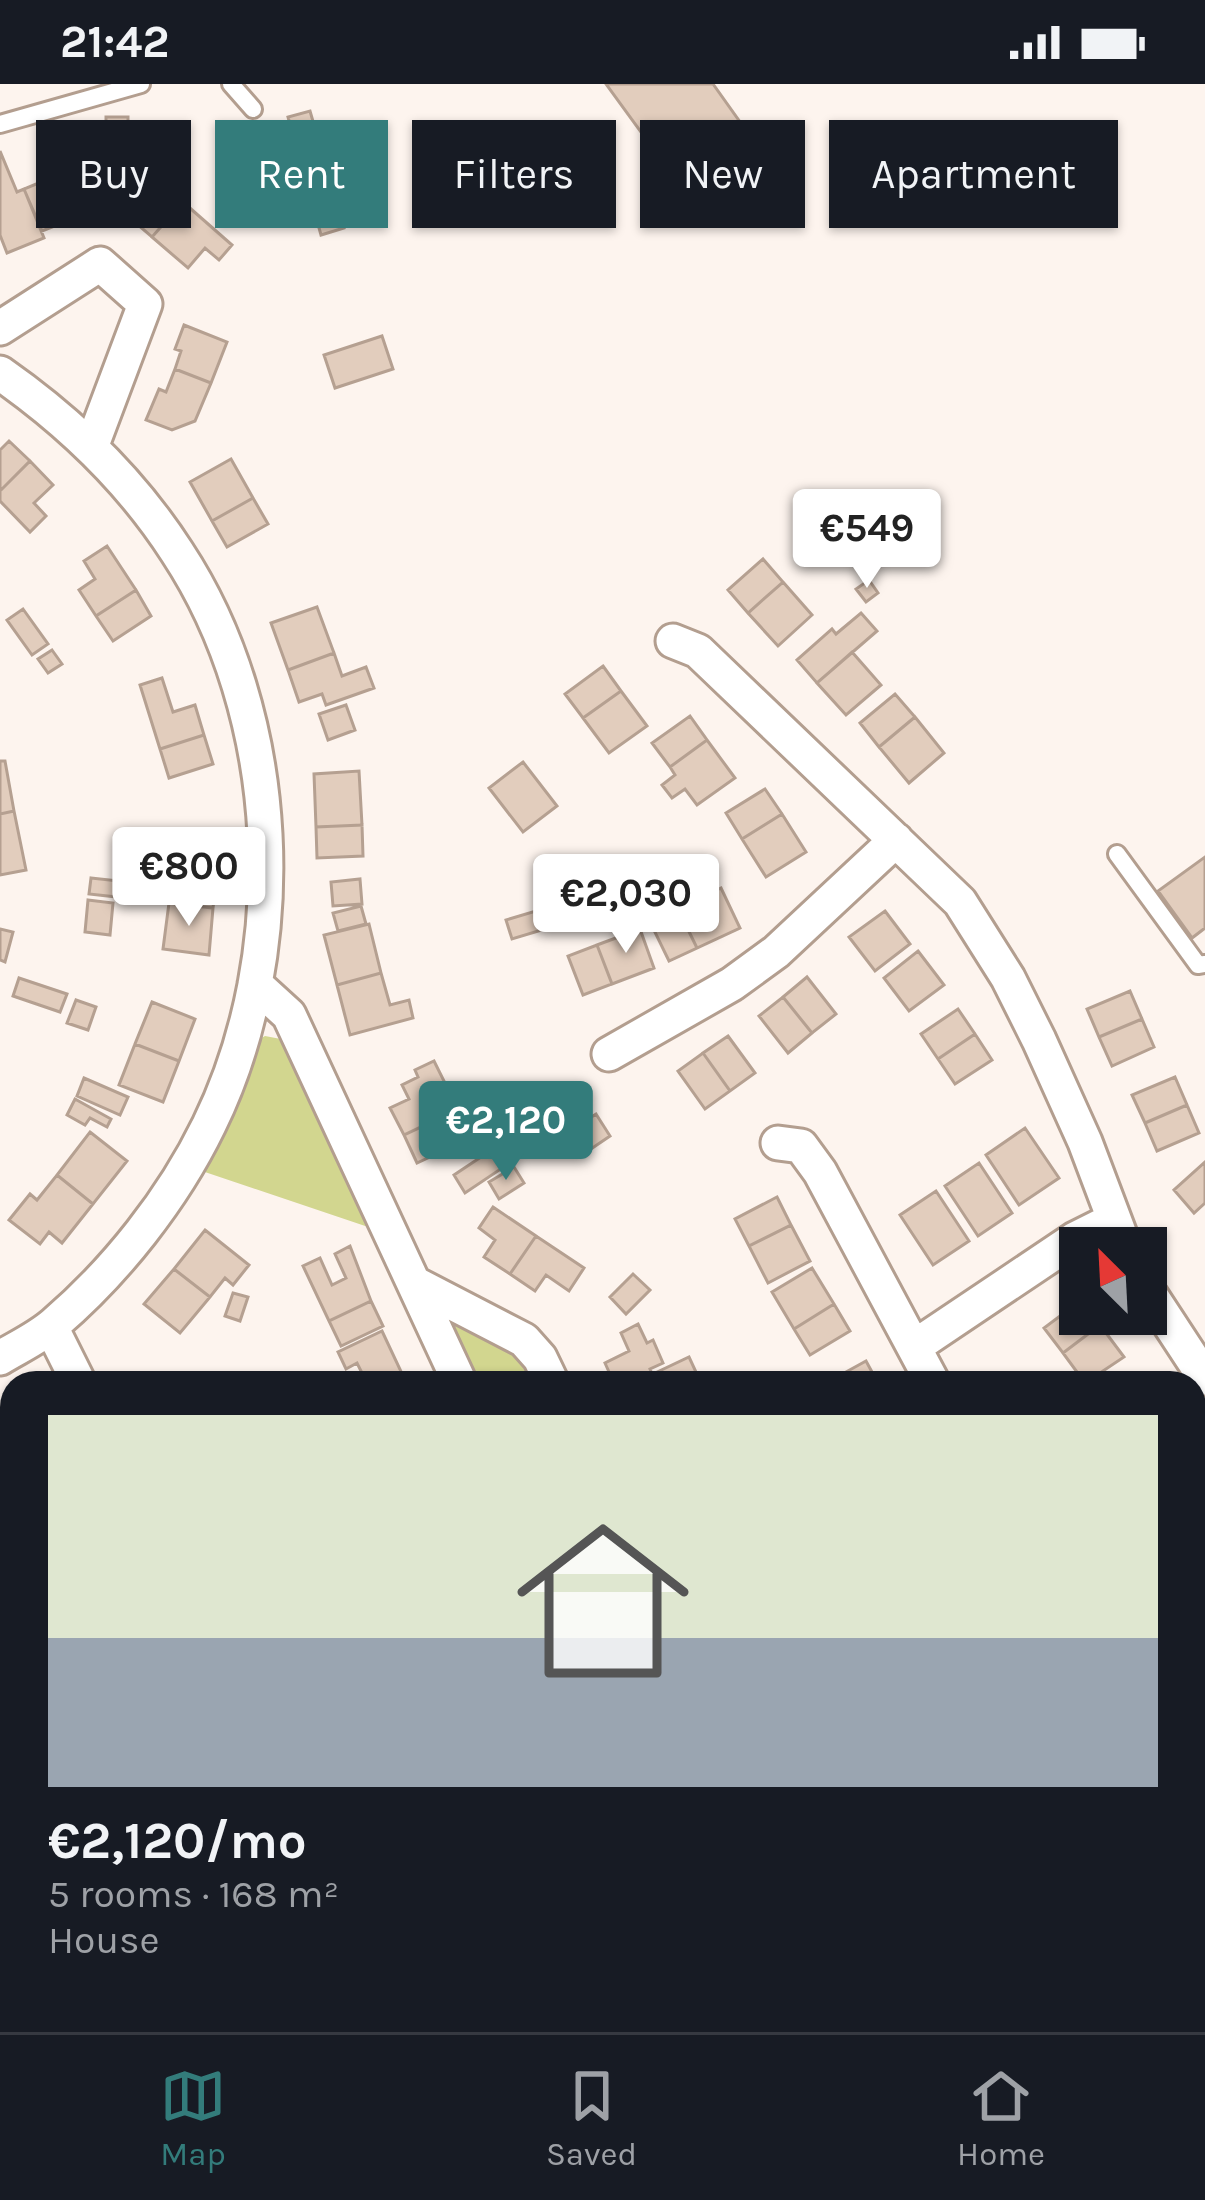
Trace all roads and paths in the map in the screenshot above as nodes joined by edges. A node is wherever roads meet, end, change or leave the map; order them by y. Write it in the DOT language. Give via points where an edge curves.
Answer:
graph roads {
  1 [pos="142,84"];
  2 [pos="230,84"];
  3 [pos="253,109"];
  4 [pos="0,124"];
  5 [pos="0,328"];
  6 [pos="0,373"];
  7 [pos="92,446"];
  8 [pos="673,641"];
  9 [pos="896,840"];
  10 [pos="1117,854"];
  11 [pos="1205,964"];
  12 [pos="255,983"];
  13 [pos="609,1054"];
  14 [pos="778,1143"];
  15 [pos="1116,1227"];
  16 [pos="1059,1251"];
  17 [pos="414,1283"];
  18 [pos="1167,1320"];
  19 [pos="51,1327"];
  20 [pos="914,1347"];
  21 [pos="0,1358"];
  22 [pos="73,1371"];
  23 [pos="454,1371"];
  24 [pos="546,1371"];
  25 [pos="927,1371"];
  26 [pos="1200,1371"];
  1 -- 4 [label="lane"];
  2 -- 3 [label="lane"];
  5 -- 7 [label="street" via="100,264 146,304"];
  6 -- 7 [label="street"];
  7 -- 12 [label="street" via="178,553 235,672 255,736 265,811"];
  8 -- 9 [label="street" via="698,651"];
  9 -- 13 [label="street" via="776,952"];
  9 -- 15 [label="street" via="960,902 1008,978"];
  10 -- 11 [label="lane" via="1198,965"];
  12 -- 17 [label="street" via="289,1015"];
  12 -- 19 [label="street" via="210,1124 175,1184"];
  14 -- 20 [label="street" via="801,1146 820,1172"];
  16 -- 20 [label="street"];
  17 -- 23 [label="street"];
  17 -- 24 [label="street" via="524,1340"];
  18 -- 26 [label="street"];
  19 -- 21 [label="street"];
  19 -- 22 [label="street"];
  20 -- 25 [label="street"];
}
